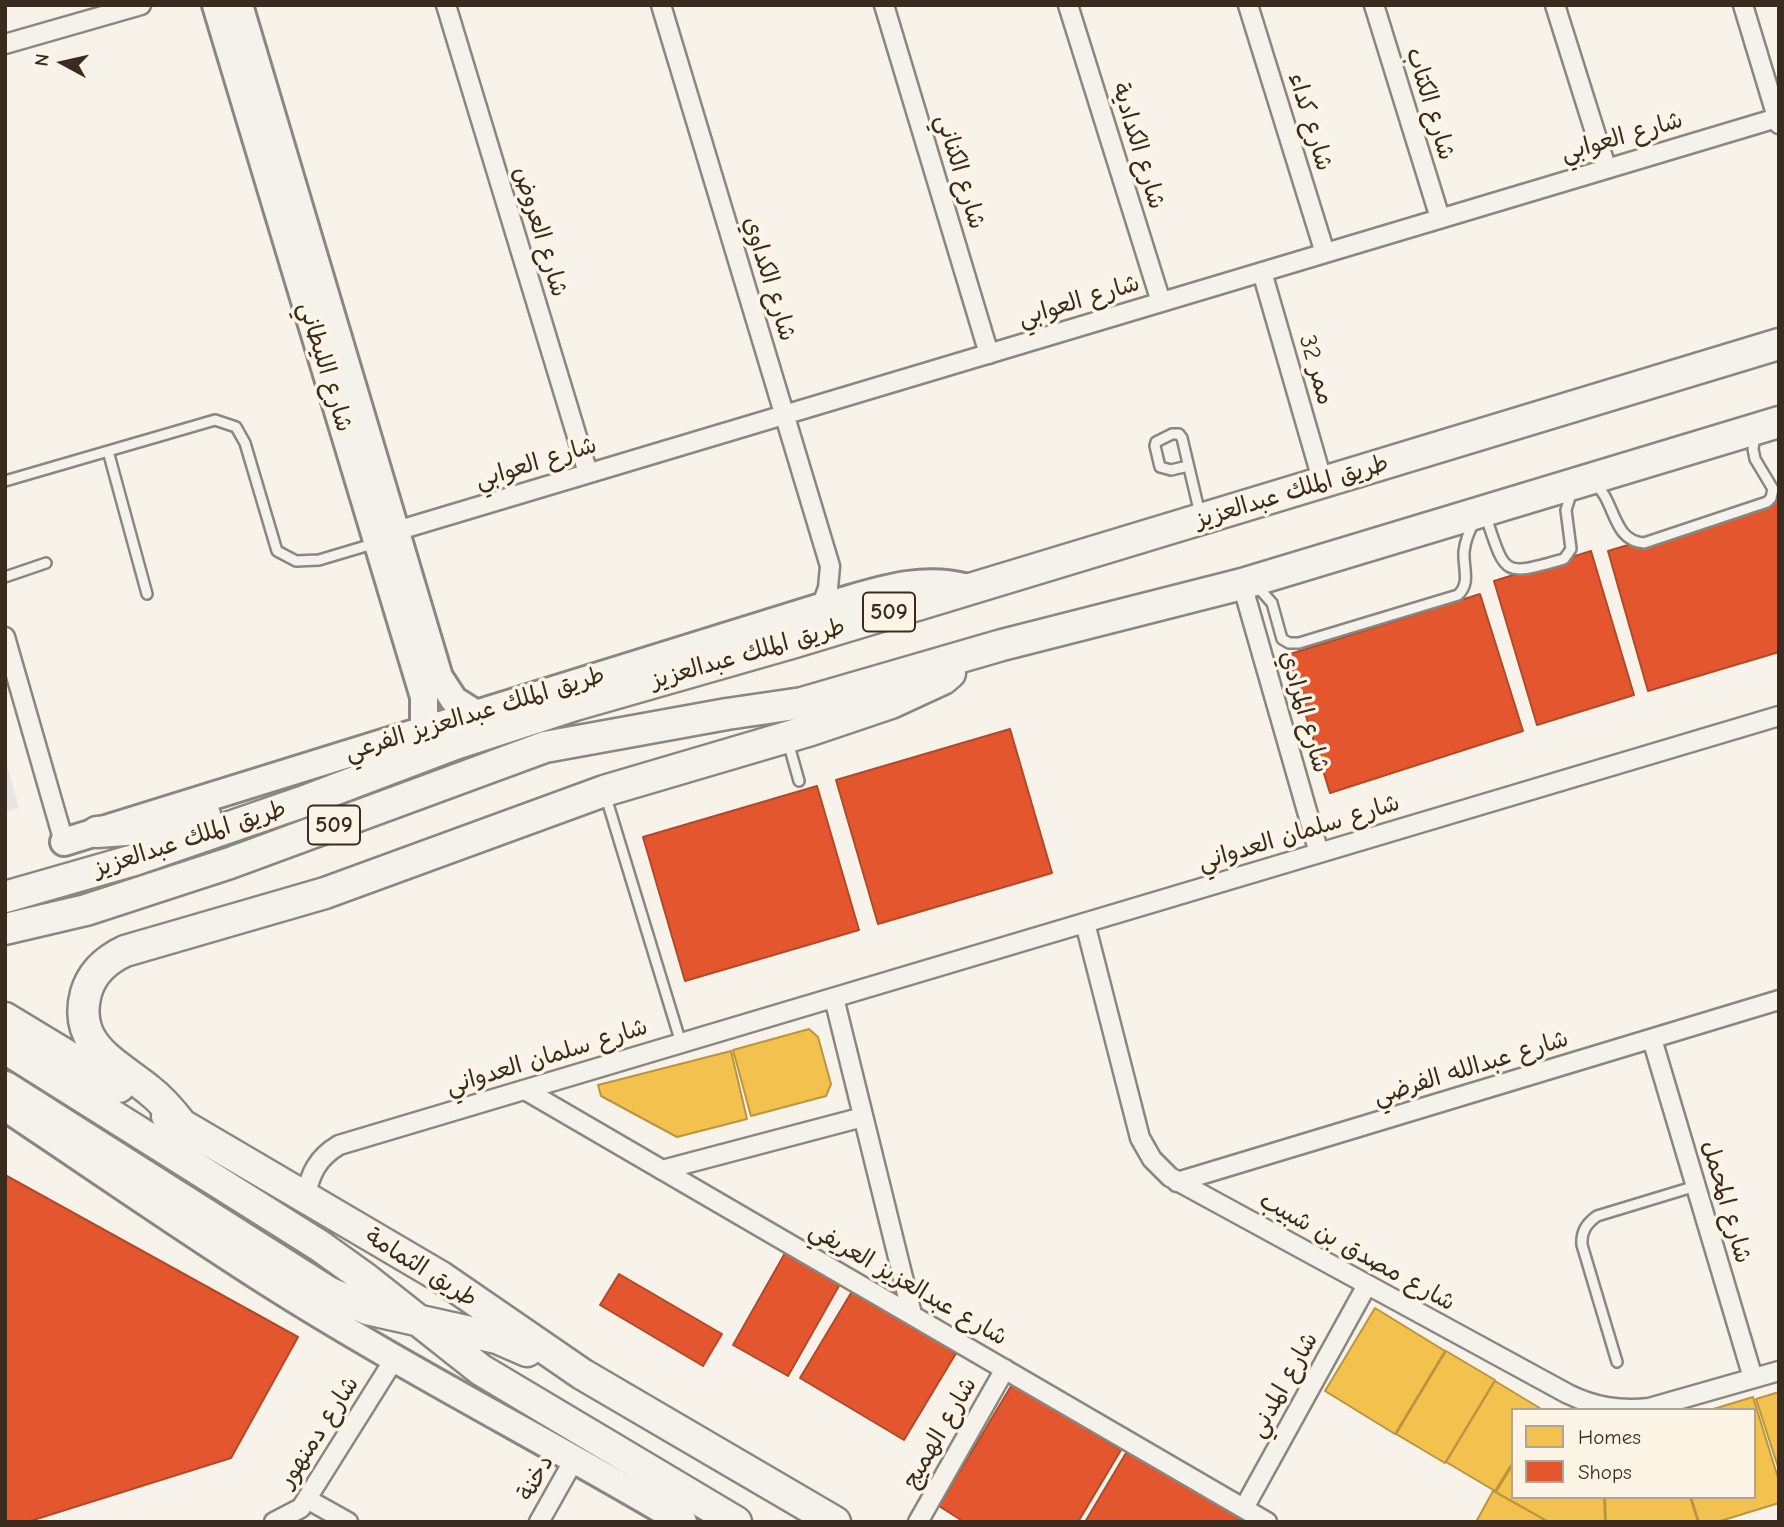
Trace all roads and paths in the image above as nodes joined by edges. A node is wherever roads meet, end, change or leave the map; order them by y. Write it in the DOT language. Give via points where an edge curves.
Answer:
graph roads {
  1 [pos="141,5"];
  2 [pos="216,5"];
  3 [pos="239,5"];
  4 [pos="446,5"];
  5 [pos="661,5"];
  6 [pos="884,5"];
  7 [pos="1068,5"];
  8 [pos="1248,5"];
  9 [pos="1374,5"];
  10 [pos="1555,5"];
  11 [pos="1743,5"];
  12 [pos="5,44"];
  13 [pos="1778,121"];
  14 [pos="1606,167"];
  15 [pos="1440,218"];
  16 [pos="1325,253"];
  17 [pos="1262,272"];
  18 [pos="1161,302"];
  19 [pos="1779,344"];
  20 [pos="989,354"];
  21 [pos="784,415"];
  22 [pos="1767,425"];
  23 [pos="108,451"];
  24 [pos="1188,466"];
  25 [pos="588,473"];
  26 [pos="5,481"];
  27 [pos="1581,481"];
  28 [pos="1323,483"];
  29 [pos="1483,512"];
  30 [pos="1201,519"];
  31 [pos="387,537"];
  32 [pos="46,563"];
  33 [pos="830,566"];
  34 [pos="5,577"];
  35 [pos="1245,583"];
  36 [pos="968,588"];
  37 [pos="146,594"];
  38 [pos="862,596"];
  39 [pos="821,607"];
  40 [pos="5,636"];
  41 [pos="975,653"];
  42 [pos="476,714"];
  43 [pos="1779,716"];
  44 [pos="424,730"];
  45 [pos="787,737"];
  46 [pos="799,780"];
  47 [pos="604,792"];
  48 [pos="302,802"];
  49 [pos="97,832"];
  50 [pos="64,842"];
  51 [pos="1319,853"];
  52 [pos="5,897"];
  53 [pos="1085,923"];
  54 [pos="5,929"];
  55 [pos="834,998"];
  56 [pos="1779,1000"];
  57 [pos="5,1018"];
  58 [pos="1652,1039"];
  59 [pos="681,1043"];
  60 [pos="5,1048"];
  61 [pos="5,1087"];
  62 [pos="525,1090"];
  63 [pos="5,1107"];
  64 [pos="863,1117"];
  65 [pos="182,1125"];
  66 [pos="662,1170"];
  67 [pos="1177,1182"];
  68 [pos="1696,1186"];
  69 [pos="305,1199"];
  70 [pos="1367,1285"];
  71 [pos="912,1314"];
  72 [pos="421,1321"];
  73 [pos="395,1358"];
  74 [pos="1617,1362"];
  75 [pos="1005,1369"];
  76 [pos="1779,1371"];
  77 [pos="582,1374"];
  78 [pos="1753,1378"];
  79 [pos="514,1390"];
  80 [pos="1612,1408"];
  81 [pos="1649,1408"];
  82 [pos="575,1458"];
  83 [pos="307,1499"];
  84 [pos="1244,1508"];
  85 [pos="274,1522"];
  86 [pos="348,1522"];
  87 [pos="539,1522"];
  88 [pos="684,1522"];
  89 [pos="736,1522"];
  90 [pos="835,1522"];
  91 [pos="918,1522"];
  92 [pos="1267,1522"];
  1 -- 12 [label="street"];
  2 -- 31 [label="street, شارع الليطاني"];
  3 -- 31 [label="street, شارع الليطاني"];
  4 -- 25 [label="street, شارع العروض"];
  5 -- 21 [label="street, شارع الكداوي"];
  6 -- 20 [label="street, شارع الكناني"];
  7 -- 18 [label="street, شارع الكدادية"];
  8 -- 16 [label="street, شارع كداء"];
  9 -- 15 [label="street, شارع الكتاب"];
  10 -- 14 [label="street"];
  11 -- 13 [label="street"];
  13 -- 14 [label="street, شارع العوابي"];
  14 -- 15 [label="street, شارع العوابي"];
  15 -- 16 [label="street, شارع العوابي"];
  16 -- 17 [label="street, شارع العوابي"];
  17 -- 18 [label="street, شارع العوابي"];
  17 -- 28 [label="street, ممر 32"];
  18 -- 20 [label="street, شارع العوابي"];
  19 -- 28 [label="main road, طريق الملك عبدالعزيز / 509"];
  20 -- 21 [label="street, شارع العوابي"];
  21 -- 25 [label="street, شارع العوابي"];
  21 -- 33 [label="street, شارع الكداوي"];
  22 -- 27 [label="main road, طريق الملك عبدالعزيز / 509"];
  22 -- 27 [label="lane" via="1753,449 1773,489 1767,502 1644,543 1624,536 1607,497 1594,484"];
  23 -- 26 [label="lane"];
  23 -- 31 [label="lane" via="215,420 236,427 246,443 277,551 296,561 319,560"];
  23 -- 37 [label="lane"];
  24 -- 24 [label="lane" via="1179,435 1172,433 1156,442 1160,467"];
  24 -- 30 [label="lane"];
  25 -- 31 [label="street, شارع العوابي"];
  27 -- 29 [label="main road, طريق الملك عبدالعزيز / 509"];
  27 -- 29 [label="lane" via="1566,510 1571,545 1564,559 1522,571 1510,568 1498,553"];
  28 -- 30 [label="main road, طريق الملك عبدالعزيز / 509"];
  29 -- 35 [label="main road, طريق الملك عبدالعزيز / 509"];
  29 -- 35 [label="lane" via="1466,540 1465,585 1458,595 1298,643 1282,639 1268,596"];
  30 -- 36 [label="main road, طريق الملك عبدالعزيز / 509"];
  31 -- 42 [label="street, شارع الليطاني" via="439,677 454,700"];
  31 -- 44 [label="street, شارع الليطاني" via="424,697"];
  32 -- 34 [label="lane"];
  33 -- 38 [label="street, شارع الكداوي"];
  33 -- 39 [label="street, شارع الكداوي"];
  35 -- 41 [label="main road, طريق الملك عبدالعزيز / 509"];
  35 -- 51 [label="street, شارع المرادي"];
  36 -- 38 [label="street, طريق الملك عبدالعزيز الفرعي" via="919,582"];
  36 -- 48 [label="main road, طريق الملك عبدالعزيز / 509" via="575,705"];
  38 -- 39 [label="street, طريق الملك عبدالعزيز الفرعي"];
  39 -- 42 [label="street, طريق الملك عبدالعزيز الفرعي"];
  40 -- 50 [label="street"];
  41 -- 45 [label="main road" via="943,679 891,703"];
  41 -- 54 [label="main road, طريق الملك عبدالعزيز / 509" via="802,704 545,747 217,867 86,910"];
  42 -- 44 [label="street, طريق الملك عبدالعزيز الفرعي"];
  43 -- 51 [label="street, شارع سلمان العدواني"];
  44 -- 49 [label="street, طريق الملك عبدالعزيز الفرعي"];
  45 -- 46 [label="lane"];
  45 -- 47 [label="main road"];
  47 -- 59 [label="lane"];
  47 -- 65 [label="main road" via="324,893 112,957 87,991 84,1020 88,1034 104,1057 163,1102"];
  48 -- 49 [label="main road" via="233,808 168,827"];
  48 -- 52 [label="main road, طريق الملك عبدالعزيز / 509" via="134,860"];
  49 -- 50 [label="street, طريق الملك عبدالعزيز الفرعي"];
  51 -- 53 [label="street, شارع سلمان العدواني"];
  53 -- 55 [label="street, شارع سلمان العدواني"];
  53 -- 67 [label="street, شارع مصدق بن شبيب" via="1140,1138 1160,1169"];
  55 -- 59 [label="street, شارع سلمان العدواني"];
  55 -- 64 [label="street"];
  56 -- 58 [label="street, شارع عبدالله الفرضي"];
  57 -- 65 [label="main road, طريق الثمامة"];
  58 -- 67 [label="street, شارع عبدالله الفرضي"];
  58 -- 68 [label="street, شارع المحمل"];
  59 -- 62 [label="street, شارع سلمان العدواني"];
  60 -- 72 [label="main road, طريق الثمامة" via="320,1246"];
  61 -- 72 [label="main road" via="327,1292 367,1309"];
  62 -- 66 [label="street, شارع عبدالعزيز العريفي"];
  62 -- 69 [label="street, شارع سلمان العدواني" via="339,1145 313,1169"];
  63 -- 73 [label="street" via="267,1281"];
  64 -- 66 [label="street"];
  64 -- 71 [label="street"];
  65 -- 69 [label="main road, طريق الثمامة"];
  66 -- 71 [label="street, شارع عبدالعزيز العريفي"];
  67 -- 70 [label="street, شارع مصدق بن شبيب"];
  68 -- 74 [label="lane" via="1597,1216 1583,1231 1582,1245"];
  68 -- 78 [label="street, شارع المحمل"];
  69 -- 77 [label="main road, طريق الثمامة" via="441,1278"];
  70 -- 80 [label="street, شارع مصدق بن شبيب" via="1568,1394"];
  70 -- 84 [label="street, شارع المدني"];
  71 -- 75 [label="street, شارع عبدالعزيز العريفي"];
  72 -- 77 [label="main road" via="497,1338"];
  72 -- 79 [label="main road, طريق الثمامة" via="481,1370"];
  73 -- 82 [label="street"];
  73 -- 83 [label="street, شارع دمنهور"];
  75 -- 84 [label="street, شارع عبدالعزيز العريفي"];
  75 -- 91 [label="street, شارع الهميج"];
  76 -- 78 [label="street, شارع مصدق بن شبيب"];
  77 -- 79 [label="main road" via="529,1370"];
  77 -- 90 [label="main road, طريق الثمامة"];
  78 -- 81 [label="street, شارع مصدق بن شبيب"];
  79 -- 89 [label="main road, طريق الثمامة"];
  82 -- 87 [label="street, دخنة"];
  82 -- 88 [label="street"];
  83 -- 85 [label="street, شارع دمنهور" via="301,1508"];
  83 -- 86 [label="street"];
  84 -- 92 [label="street, شارع عبدالعزيز العريفي"];
}
